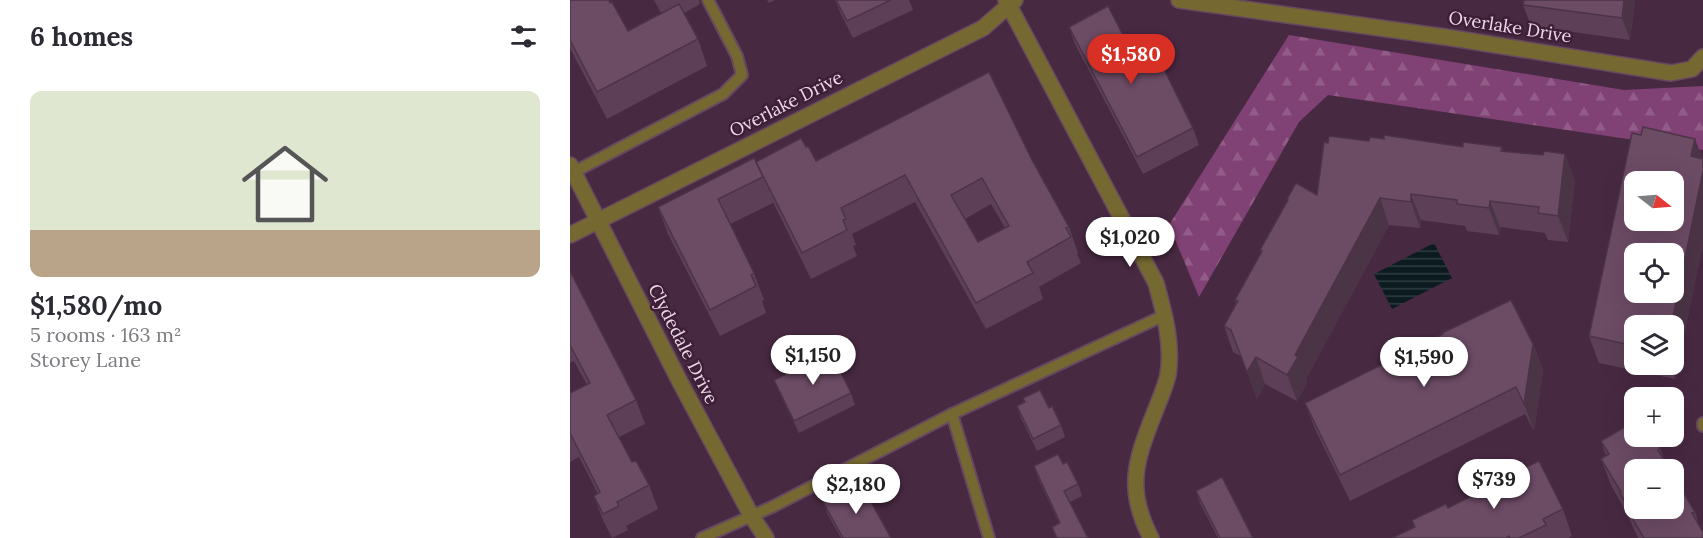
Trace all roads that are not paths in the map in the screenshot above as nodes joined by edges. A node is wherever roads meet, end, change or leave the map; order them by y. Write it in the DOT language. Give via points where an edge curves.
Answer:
graph roads {
  1 [pos="708,0"];
  2 [pos="1179,0"];
  3 [pos="1010,2"];
  4 [pos="1703,57"];
  5 [pos="572,169"];
  6 [pos="597,221"];
  7 [pos="570,235"];
  8 [pos="1165,315"];
  9 [pos="952,414"];
  10 [pos="751,515"];
  11 [pos="702,538"];
  12 [pos="766,538"];
  13 [pos="989,538"];
  14 [pos="1151,538"];
  1 -- 5 [label="lane" via="737,56 742,75 723,94"];
  2 -- 4 [label="street, Overlake Drive" via="1671,73 1692,69"];
  3 -- 6 [label="street, Overlake Drive" via="983,28"];
  3 -- 8 [label="street" via="1156,283"];
  5 -- 6 [label="street, Clydedale Drive"];
  6 -- 7 [label="street, Overlake Drive"];
  6 -- 10 [label="street, Clydedale Drive"];
  8 -- 9 [label="lane"];
  8 -- 14 [label="street" via="1168,374 1135,471 1136,496"];
  9 -- 10 [label="lane"];
  9 -- 13 [label="lane"];
  10 -- 11 [label="lane"];
  10 -- 12 [label="street, Clydedale Drive"];
}
